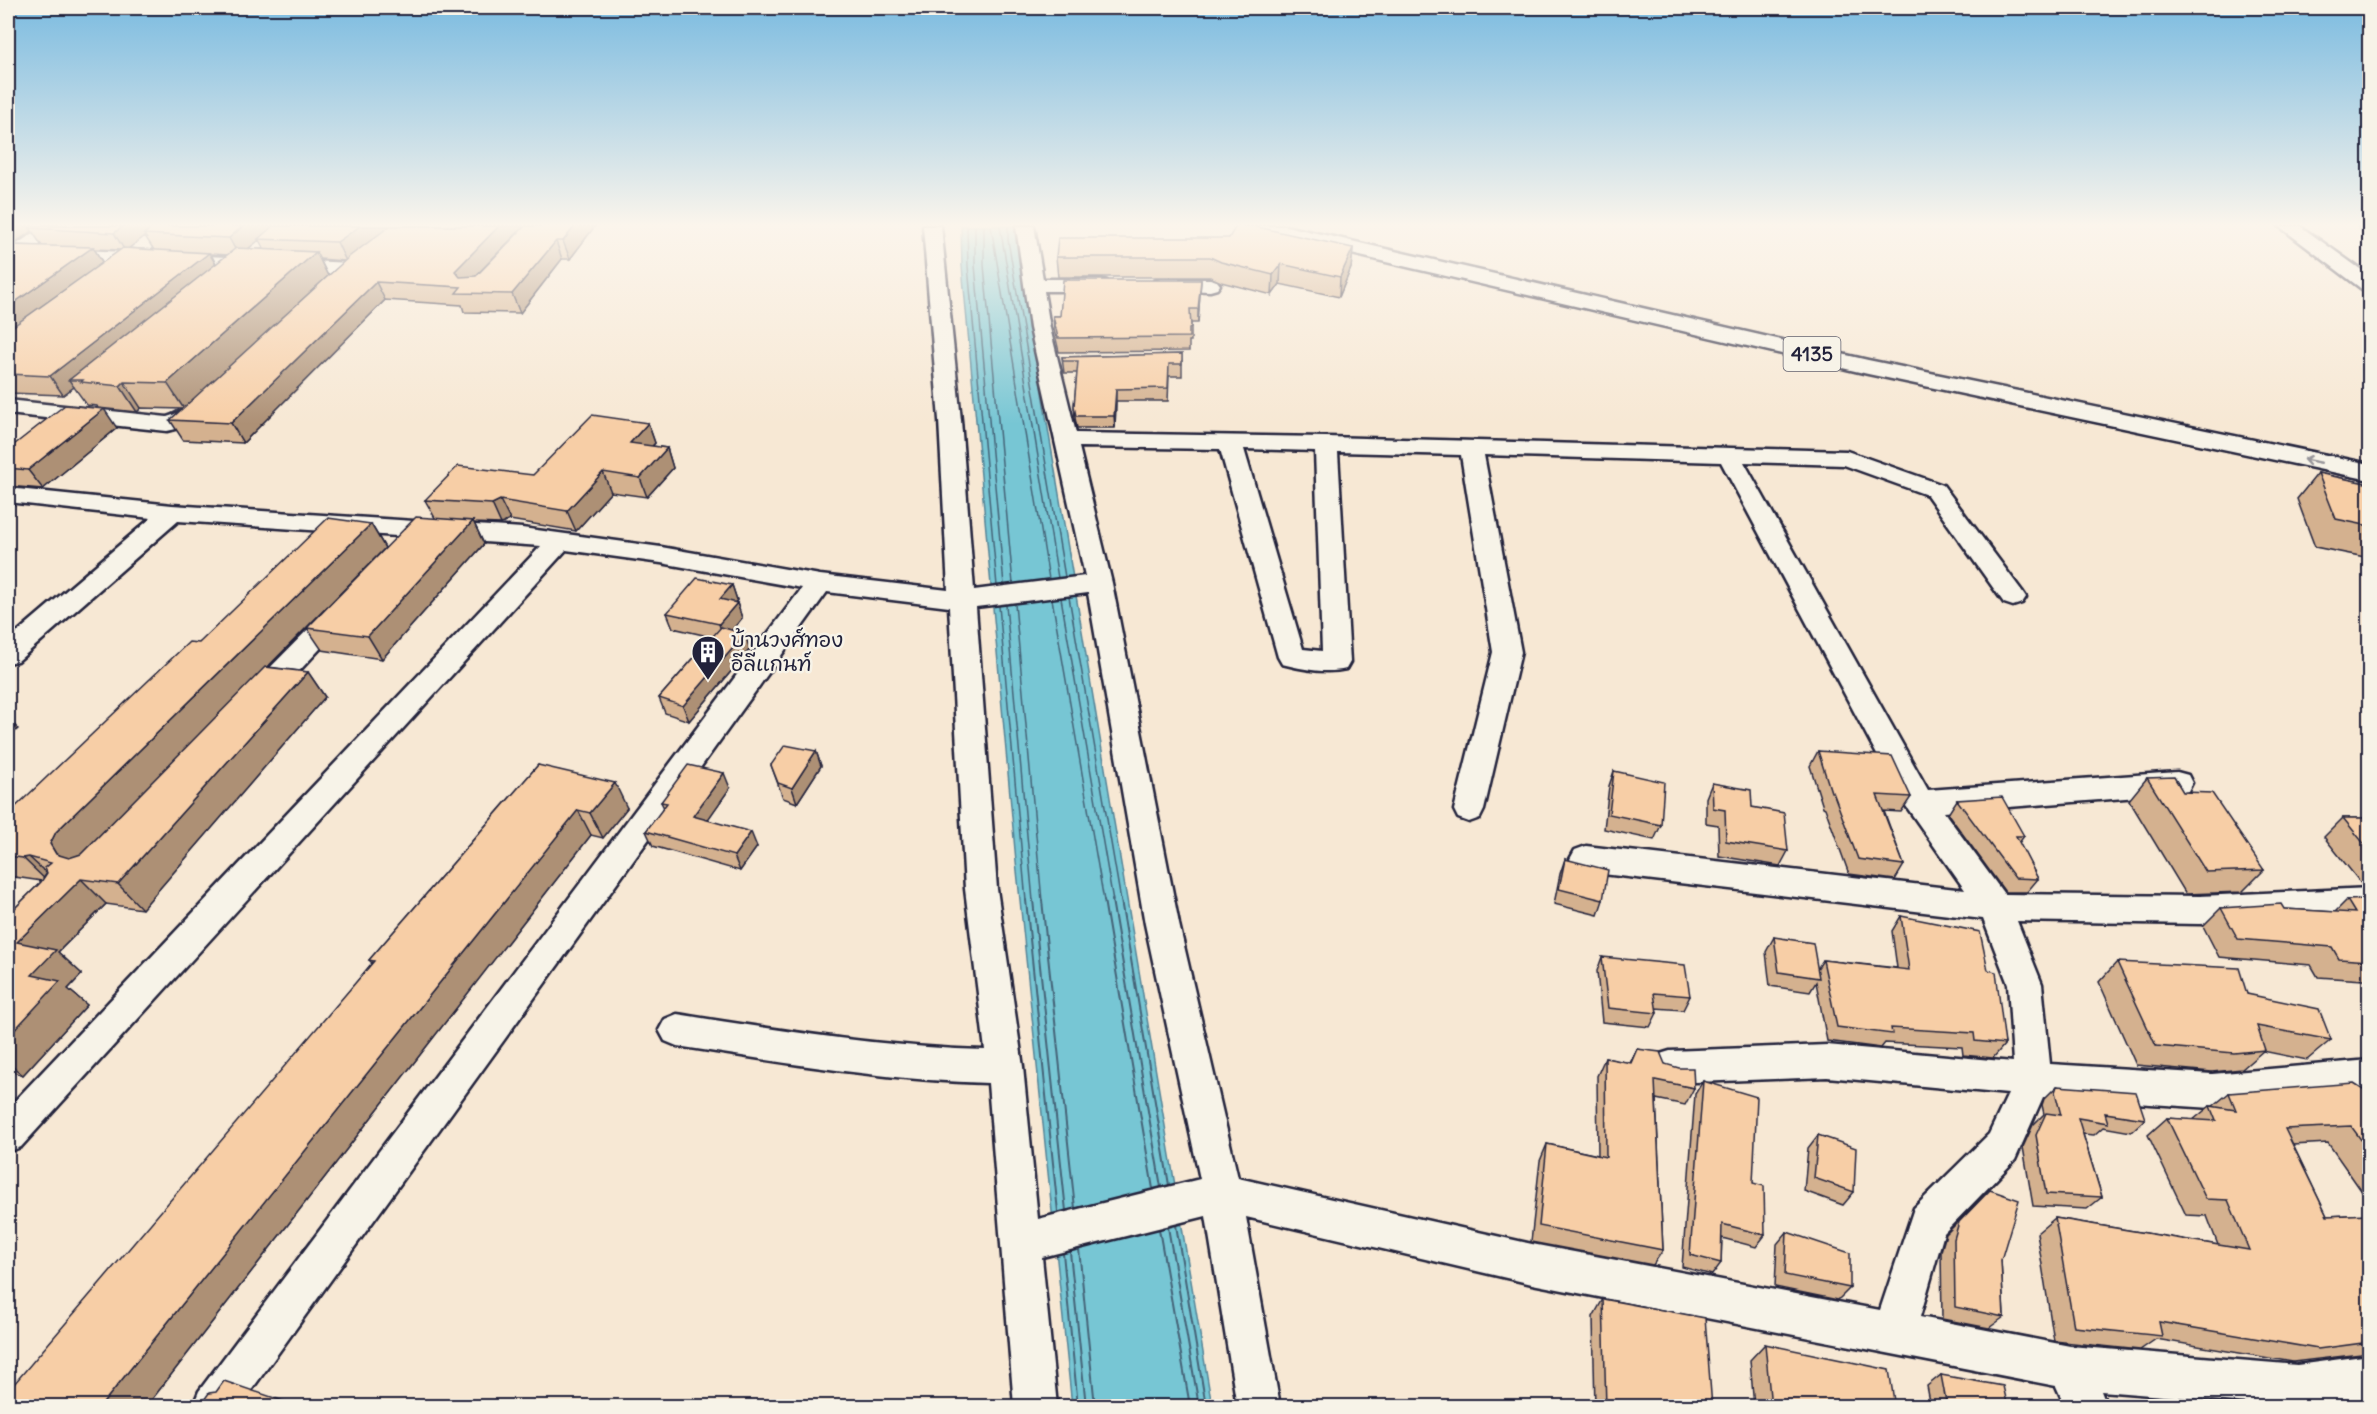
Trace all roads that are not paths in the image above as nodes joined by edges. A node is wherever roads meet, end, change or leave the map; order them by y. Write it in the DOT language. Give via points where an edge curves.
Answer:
graph roads {
  1 [pos="938,292"];
  2 [pos="1035,292"];
  3 [pos="1542,292"];
  4 [pos="1608,292"];
  5 [pos="219,391"];
  6 [pos="87,392"];
  7 [pos="8,406"];
  8 [pos="62,412"];
  9 [pos="1066,440"];
  10 [pos="1230,442"];
  11 [pos="1326,444"];
  12 [pos="1471,448"];
  13 [pos="1728,454"];
  14 [pos="2370,454"];
  15 [pos="2370,472"];
  16 [pos="8,495"];
  17 [pos="172,513"];
  18 [pos="421,529"];
  19 [pos="560,541"];
  20 [pos="396,555"];
  21 [pos="820,583"];
  22 [pos="1099,583"];
  23 [pos="362,589"];
  24 [pos="2013,597"];
  25 [pos="962,600"];
  26 [pos="8,654"];
  27 [pos="238,717"];
  28 [pos="2177,783"];
  29 [pos="1920,802"];
  30 [pos="1469,810"];
  31 [pos="1586,859"];
  32 [pos="2370,901"];
  33 [pos="1995,907"];
  34 [pos="677,1030"];
  35 [pos="1005,1067"];
  36 [pos="1670,1067"];
  37 [pos="2370,1077"];
  38 [pos="2033,1080"];
  39 [pos="8,1134"];
  40 [pos="1222,1193"];
  41 [pos="1020,1243"];
  42 [pos="1894,1333"];
  43 [pos="2070,1367"];
  44 [pos="2370,1376"];
  45 [pos="214,1407"];
  46 [pos="1035,1407"];
  47 [pos="1258,1407"];
  48 [pos="2086,1407"];
  1 -- 25 [label="street"];
  2 -- 9 [label="street" via="1060,361"];
  15 -- 3 [label="main road, 4135, one-way" via="1880,370"];
  4 -- 14 [label="main road, 4135" via="1872,352"];
  5 -- 8 [label="street" via="182,422 167,424"];
  6 -- 8 [label="street"];
  7 -- 8 [label="street"];
  9 -- 10 [label="street"];
  9 -- 22 [label="street"];
  10 -- 11 [label="street"];
  10 -- 11 [label="street" via="1292,657 1336,662"];
  11 -- 12 [label="street"];
  12 -- 13 [label="street"];
  12 -- 30 [label="street" via="1507,652"];
  13 -- 24 [label="street" via="1847,458 1935,490"];
  13 -- 29 [label="street"];
  16 -- 17 [label="street"];
  17 -- 18 [label="street"];
  17 -- 26 [label="street"];
  18 -- 19 [label="street"];
  18 -- 20 [label="street"];
  19 -- 21 [label="street"];
  19 -- 39 [label="street"];
  21 -- 25 [label="street"];
  21 -- 45 [label="street"];
  22 -- 25 [label="street"];
  22 -- 40 [label="street" via="1162,924"];
  23 -- 27 [label="street"];
  25 -- 35 [label="street" via="981,889"];
  28 -- 29 [label="street"];
  29 -- 33 [label="street"];
  31 -- 33 [label="street"];
  32 -- 33 [label="street" via="2200,910"];
  33 -- 38 [label="street" via="2025,984"];
  34 -- 35 [label="street" via="846,1056 927,1065"];
  35 -- 41 [label="street"];
  36 -- 38 [label="street" via="1827,1061"];
  37 -- 38 [label="street" via="2212,1091"];
  38 -- 42 [label="street" via="2002,1147 1928,1222"];
  40 -- 41 [label="street"];
  40 -- 42 [label="street" via="1532,1264"];
  40 -- 47 [label="street"];
  41 -- 46 [label="street"];
  42 -- 43 [label="street"];
  43 -- 44 [label="street" via="2297,1386"];
  43 -- 48 [label="street"];
}
